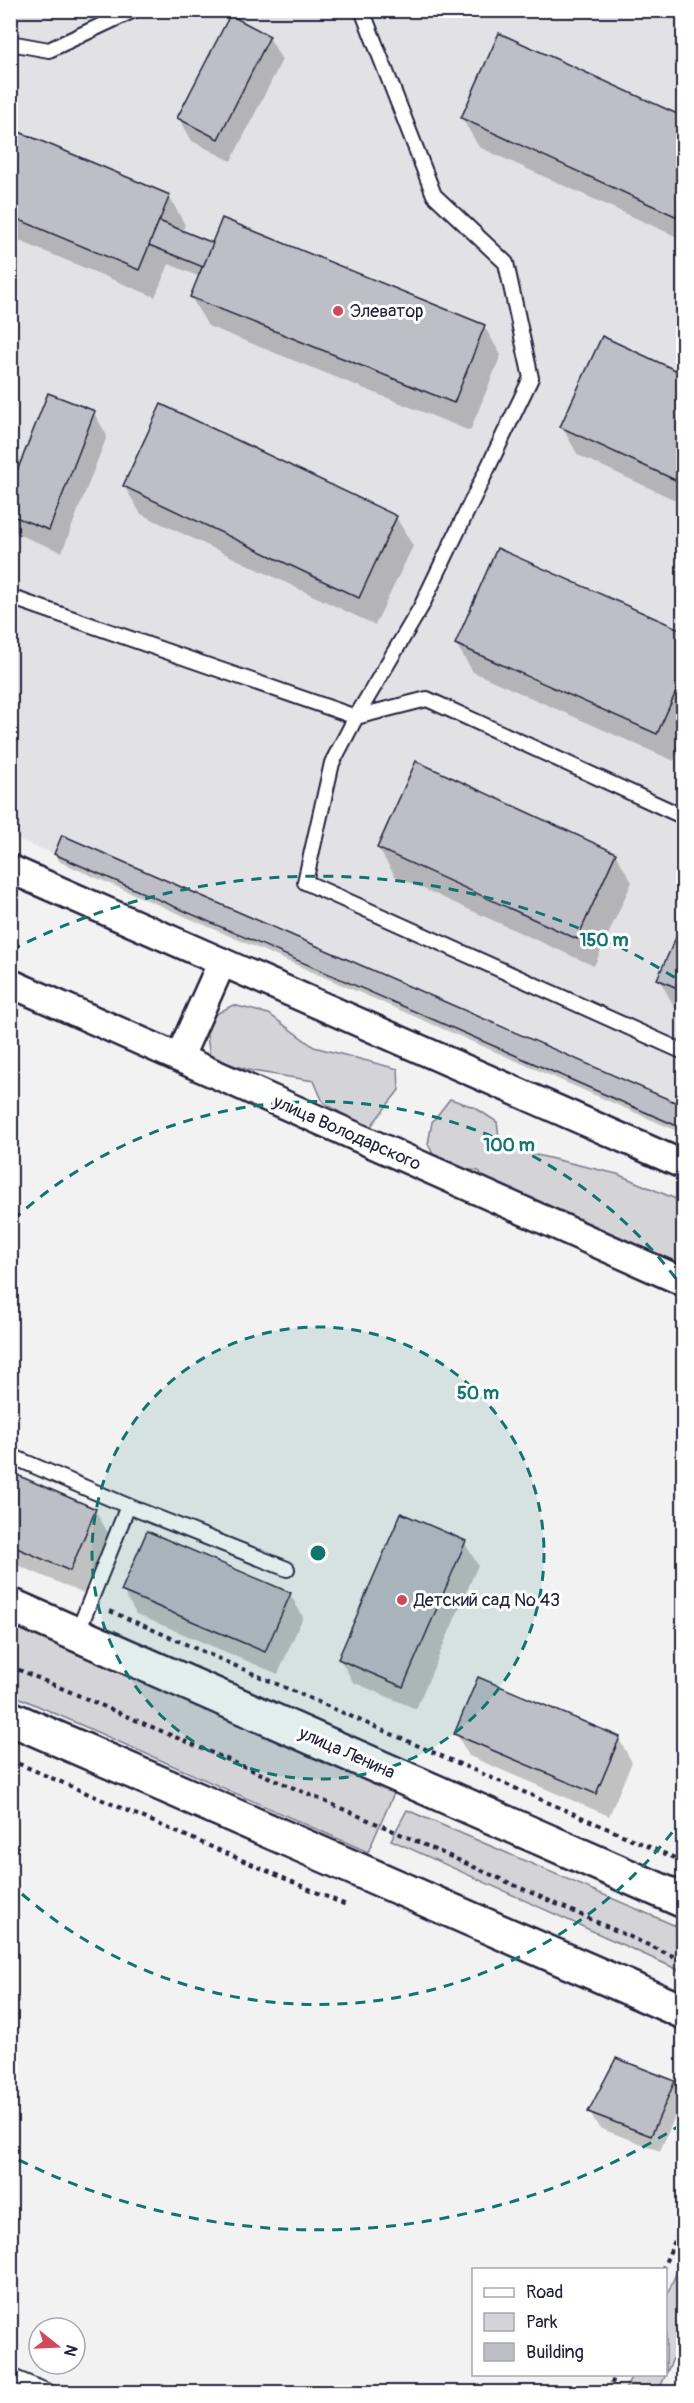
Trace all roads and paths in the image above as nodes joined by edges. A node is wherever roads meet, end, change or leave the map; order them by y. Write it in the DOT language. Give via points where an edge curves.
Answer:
graph roads {
  1 [pos="134,10"];
  2 [pos="362,10"];
  3 [pos="10,43"];
  4 [pos="10,597"];
  5 [pos="356,717"];
  6 [pos="684,817"];
  7 [pos="10,869"];
  8 [pos="222,962"];
  9 [pos="10,983"];
  10 [pos="684,1052"];
  11 [pos="179,1058"];
  12 [pos="684,1165"];
  13 [pos="684,1282"];
  14 [pos="11,1456"];
  15 [pos="128,1506"];
  16 [pos="287,1569"];
  17 [pos="90,1602"];
  18 [pos="10,1605"];
  19 [pos="77,1634"];
  20 [pos="10,1666"];
  21 [pos="10,1718"];
  22 [pos="10,1760"];
  23 [pos="684,1862"];
  24 [pos="684,1900"];
  25 [pos="346,1905"];
  26 [pos="684,1961"];
  27 [pos="684,2012"];
  28 [pos="684,2220"];
  29 [pos="663,2268"];
  30 [pos="10,2376"];
  31 [pos="615,2376"];
  32 [pos="49,2392"];
  33 [pos="608,2392"];
  1 -- 3 [label="lane" via="49,50"];
  2 -- 5 [label="lane" via="434,195 507,263 531,378 421,608"];
  4 -- 5 [label="lane"];
  5 -- 6 [label="lane" via="427,699"];
  5 -- 10 [label="lane" via="332,763 305,882"];
  7 -- 8 [label="street"];
  8 -- 11 [label="street"];
  8 -- 12 [label="street"];
  9 -- 11 [label="street, улица Володарского"];
  11 -- 13 [label="street, улица Володарского"];
  14 -- 15 [label="lane"];
  15 -- 16 [label="lane"];
  15 -- 17 [label="lane"];
  17 -- 19 [label="lane"];
  17 -- 23 [label="path"];
  18 -- 19 [label="street, улица Ленина"];
  19 -- 24 [label="street, улица Ленина"];
  20 -- 26 [label="path"];
  21 -- 27 [label="street"];
  22 -- 25 [label="path"];
  28 -- 29 [label="path"];
  30 -- 32 [label="lane"];
  31 -- 33 [label="path"];
}
